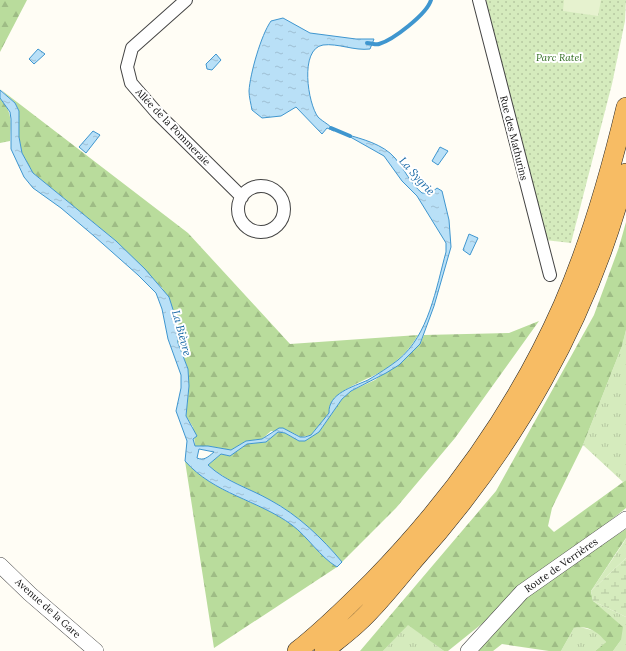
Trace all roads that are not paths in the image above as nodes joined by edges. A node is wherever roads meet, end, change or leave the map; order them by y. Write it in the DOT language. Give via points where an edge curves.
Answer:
graph roads {
  1 [pos="186,0"];
  2 [pos="479,0"];
  3 [pos="626,107"];
  4 [pos="626,173"];
  5 [pos="242,197"];
  6 [pos="550,275"];
  7 [pos="626,518"];
  8 [pos="0,565"];
  9 [pos="96,651"];
  10 [pos="297,651"];
  11 [pos="324,651"];
  12 [pos="468,651"];
  1 -- 5 [label="street, Allée de la Pommeraie" via="132,48 127,67 131,83 157,113"];
  2 -- 6 [label="street, Rue des Mathurins"];
  3 -- 10 [label="highway" via="609,177 563,305 505,412 462,478 398,555 345,610"];
  4 -- 11 [label="highway" via="603,249 565,339 542,384 502,448 441,530 361,621"];
  7 -- 12 [label="street, Route de Verrières" via="522,592"];
  8 -- 9 [label="street, Avenue de la Gare"];
}
